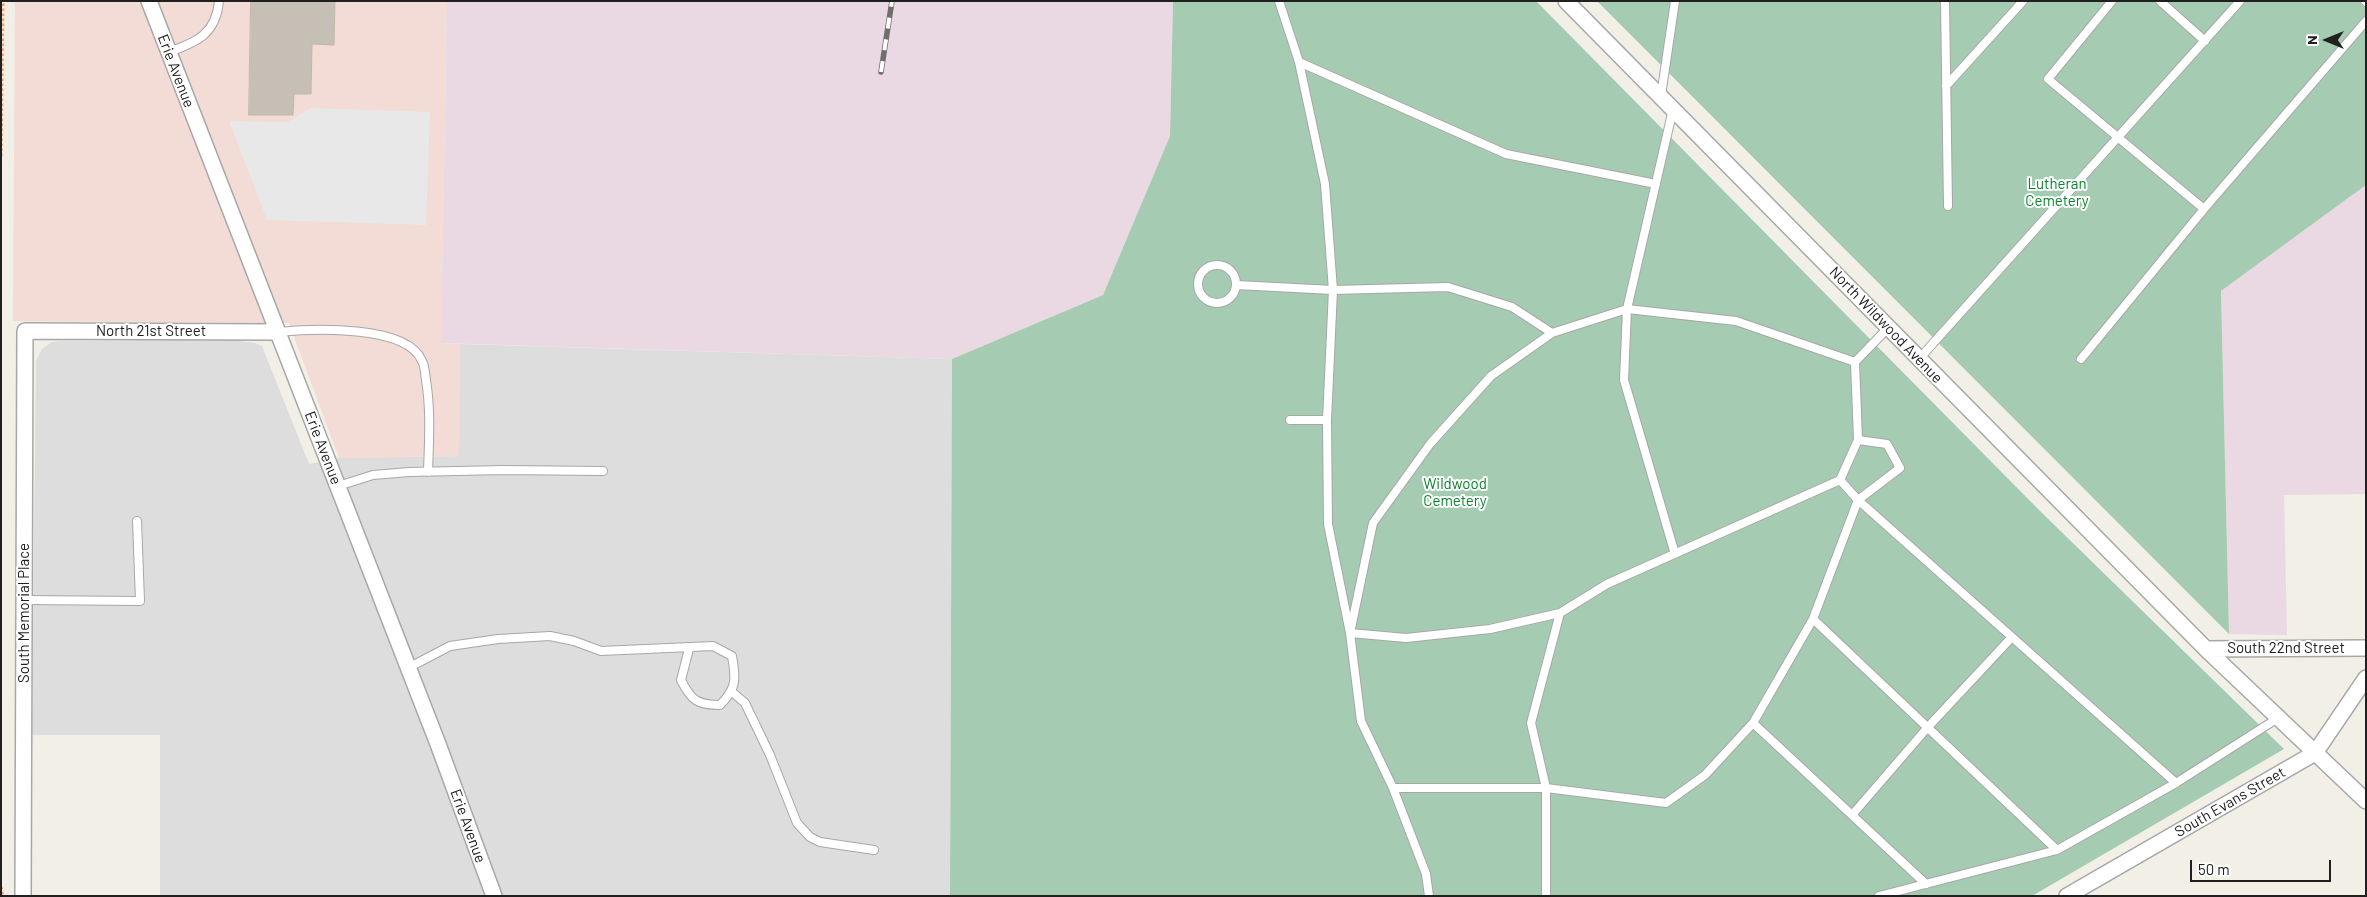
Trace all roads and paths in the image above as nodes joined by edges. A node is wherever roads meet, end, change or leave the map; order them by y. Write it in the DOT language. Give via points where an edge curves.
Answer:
graph roads {
  1 [pos="3,1"];
  2 [pos="149,1"];
  3 [pos="219,1"];
  4 [pos="1279,1"];
  5 [pos="1566,1"];
  6 [pos="1674,1"];
  7 [pos="1945,1"];
  8 [pos="2023,1"];
  9 [pos="2112,1"];
  10 [pos="2160,1"];
  11 [pos="2240,1"];
  12 [pos="2366,22"];
  13 [pos="2205,40"];
  14 [pos="169,52"];
  15 [pos="1299,62"];
  16 [pos="1946,86"];
  17 [pos="1660,96"];
  18 [pos="1673,109"];
  19 [pos="2118,137"];
  20 [pos="1,156"];
  21 [pos="1656,184"];
  22 [pos="1948,206"];
  23 [pos="2204,209"];
  24 [pos="1237,285"];
  25 [pos="1333,290"];
  26 [pos="1627,309"];
  27 [pos="1888,328"];
  28 [pos="24,331"];
  29 [pos="278,332"];
  30 [pos="1552,334"];
  31 [pos="2081,359"];
  32 [pos="1919,360"];
  33 [pos="1855,362"];
  34 [pos="1290,420"];
  35 [pos="1327,420"];
  36 [pos="1858,440"];
  37 [pos="603,471"];
  38 [pos="428,472"];
  39 [pos="1840,480"];
  40 [pos="338,486"];
  41 [pos="1858,500"];
  42 [pos="137,521"];
  43 [pos="1675,554"];
  44 [pos="24,600"];
  45 [pos="1560,614"];
  46 [pos="1813,619"];
  47 [pos="1350,634"];
  48 [pos="2012,637"];
  49 [pos="688,648"];
  50 [pos="2206,648"];
  51 [pos="2366,648"];
  52 [pos="408,668"];
  53 [pos="2366,678"];
  54 [pos="732,692"];
  55 [pos="2278,718"];
  56 [pos="1753,722"];
  57 [pos="1928,727"];
  58 [pos="2315,753"];
  59 [pos="2176,783"];
  60 [pos="1393,788"];
  61 [pos="1546,788"];
  62 [pos="2366,801"];
  63 [pos="1852,816"];
  64 [pos="874,850"];
  65 [pos="2057,850"];
  66 [pos="1926,884"];
  67 [pos="1,887"];
  68 [pos="2,896"];
  69 [pos="23,896"];
  70 [pos="494,896"];
  71 [pos="1429,896"];
  72 [pos="1546,896"];
  73 [pos="1879,896"];
  74 [pos="2067,896"];
  1 -- 20 [label="path"];
  2 -- 14 [label="street, Erie Avenue"];
  3 -- 14 [label="lane" via="218,12 210,28 197,42"];
  4 -- 15 [label="lane"];
  5 -- 17 [label="street, North Wildwood Avenue"];
  6 -- 17 [label="lane"];
  7 -- 16 [label="lane"];
  8 -- 16 [label="lane"];
  9 -- 19 [label="lane" via="2048,79"];
  10 -- 13 [label="lane"];
  11 -- 13 [label="lane"];
  12 -- 23 [label="lane"];
  13 -- 19 [label="lane"];
  14 -- 29 [label="street, Erie Avenue"];
  15 -- 21 [label="lane" via="1506,154"];
  15 -- 25 [label="lane" via="1325,184"];
  16 -- 22 [label="lane"];
  17 -- 18 [label="street, North Wildwood Avenue"];
  18 -- 21 [label="lane"];
  18 -- 27 [label="street, North Wildwood Avenue"];
  19 -- 23 [label="lane"];
  19 -- 32 [label="lane"];
  21 -- 26 [label="lane"];
  23 -- 31 [label="lane"];
  24 -- 24 [label="lane" via="1233,273 1217,265 1205,270 1198,286 1209,302 1221,303 1232,297"];
  24 -- 25 [label="lane"];
  25 -- 30 [label="lane" via="1448,287 1512,307"];
  25 -- 35 [label="lane"];
  26 -- 30 [label="lane"];
  26 -- 33 [label="lane" via="1736,321"];
  26 -- 43 [label="lane" via="1624,380"];
  27 -- 32 [label="street, North Wildwood Avenue"];
  27 -- 33 [label="lane"];
  28 -- 29 [label="street, North 21st Street"];
  28 -- 44 [label="street, South Memorial Place"];
  29 -- 38 [label="lane" via="336,330 382,335 405,344 422,360 430,404"];
  29 -- 40 [label="street, Erie Avenue"];
  30 -- 47 [label="lane" via="1491,376 1430,444 1373,523"];
  32 -- 50 [label="street, North Wildwood Avenue"];
  33 -- 36 [label="lane"];
  34 -- 35 [label="lane"];
  35 -- 47 [label="lane" via="1328,524"];
  36 -- 39 [label="lane"];
  36 -- 41 [label="lane" via="1887,444 1900,468"];
  37 -- 38 [label="lane"];
  38 -- 40 [label="lane" via="373,475"];
  39 -- 41 [label="lane"];
  39 -- 43 [label="lane"];
  40 -- 52 [label="street, Erie Avenue"];
  41 -- 46 [label="lane"];
  41 -- 48 [label="lane"];
  42 -- 44 [label="lane" via="140,601"];
  43 -- 45 [label="lane" via="1607,584"];
  44 -- 69 [label="street, South Memorial Place"];
  45 -- 47 [label="lane" via="1490,629 1406,638"];
  45 -- 61 [label="lane" via="1531,722"];
  46 -- 56 [label="lane"];
  46 -- 57 [label="lane"];
  47 -- 60 [label="lane" via="1361,721"];
  48 -- 57 [label="lane"];
  48 -- 59 [label="lane"];
  49 -- 52 [label="lane" via="601,651 550,636 498,639 450,646"];
  49 -- 54 [label="lane" via="713,646 732,656 735,671"];
  49 -- 54 [label="lane" via="681,680 688,695 703,705 720,705"];
  50 -- 51 [label="street, South 22nd Street"];
  50 -- 55 [label="street, North Wildwood Avenue"];
  52 -- 70 [label="street, Erie Avenue"];
  53 -- 58 [label="street, South Evans Street"];
  54 -- 64 [label="lane" via="745,703 797,823 810,837 820,842"];
  55 -- 58 [label="street, North Wildwood Avenue"];
  55 -- 59 [label="lane"];
  56 -- 61 [label="lane" via="1706,775 1666,803"];
  56 -- 63 [label="lane"];
  57 -- 63 [label="lane"];
  57 -- 65 [label="lane"];
  58 -- 62 [label="street, North Wildwood Avenue"];
  58 -- 74 [label="street, South Evans Street"];
  59 -- 65 [label="lane"];
  60 -- 61 [label="lane"];
  60 -- 71 [label="lane" via="1426,874"];
  61 -- 72 [label="lane"];
  63 -- 66 [label="lane"];
  65 -- 66 [label="lane"];
  66 -- 73 [label="lane"];
  67 -- 68 [label="path"];
}
